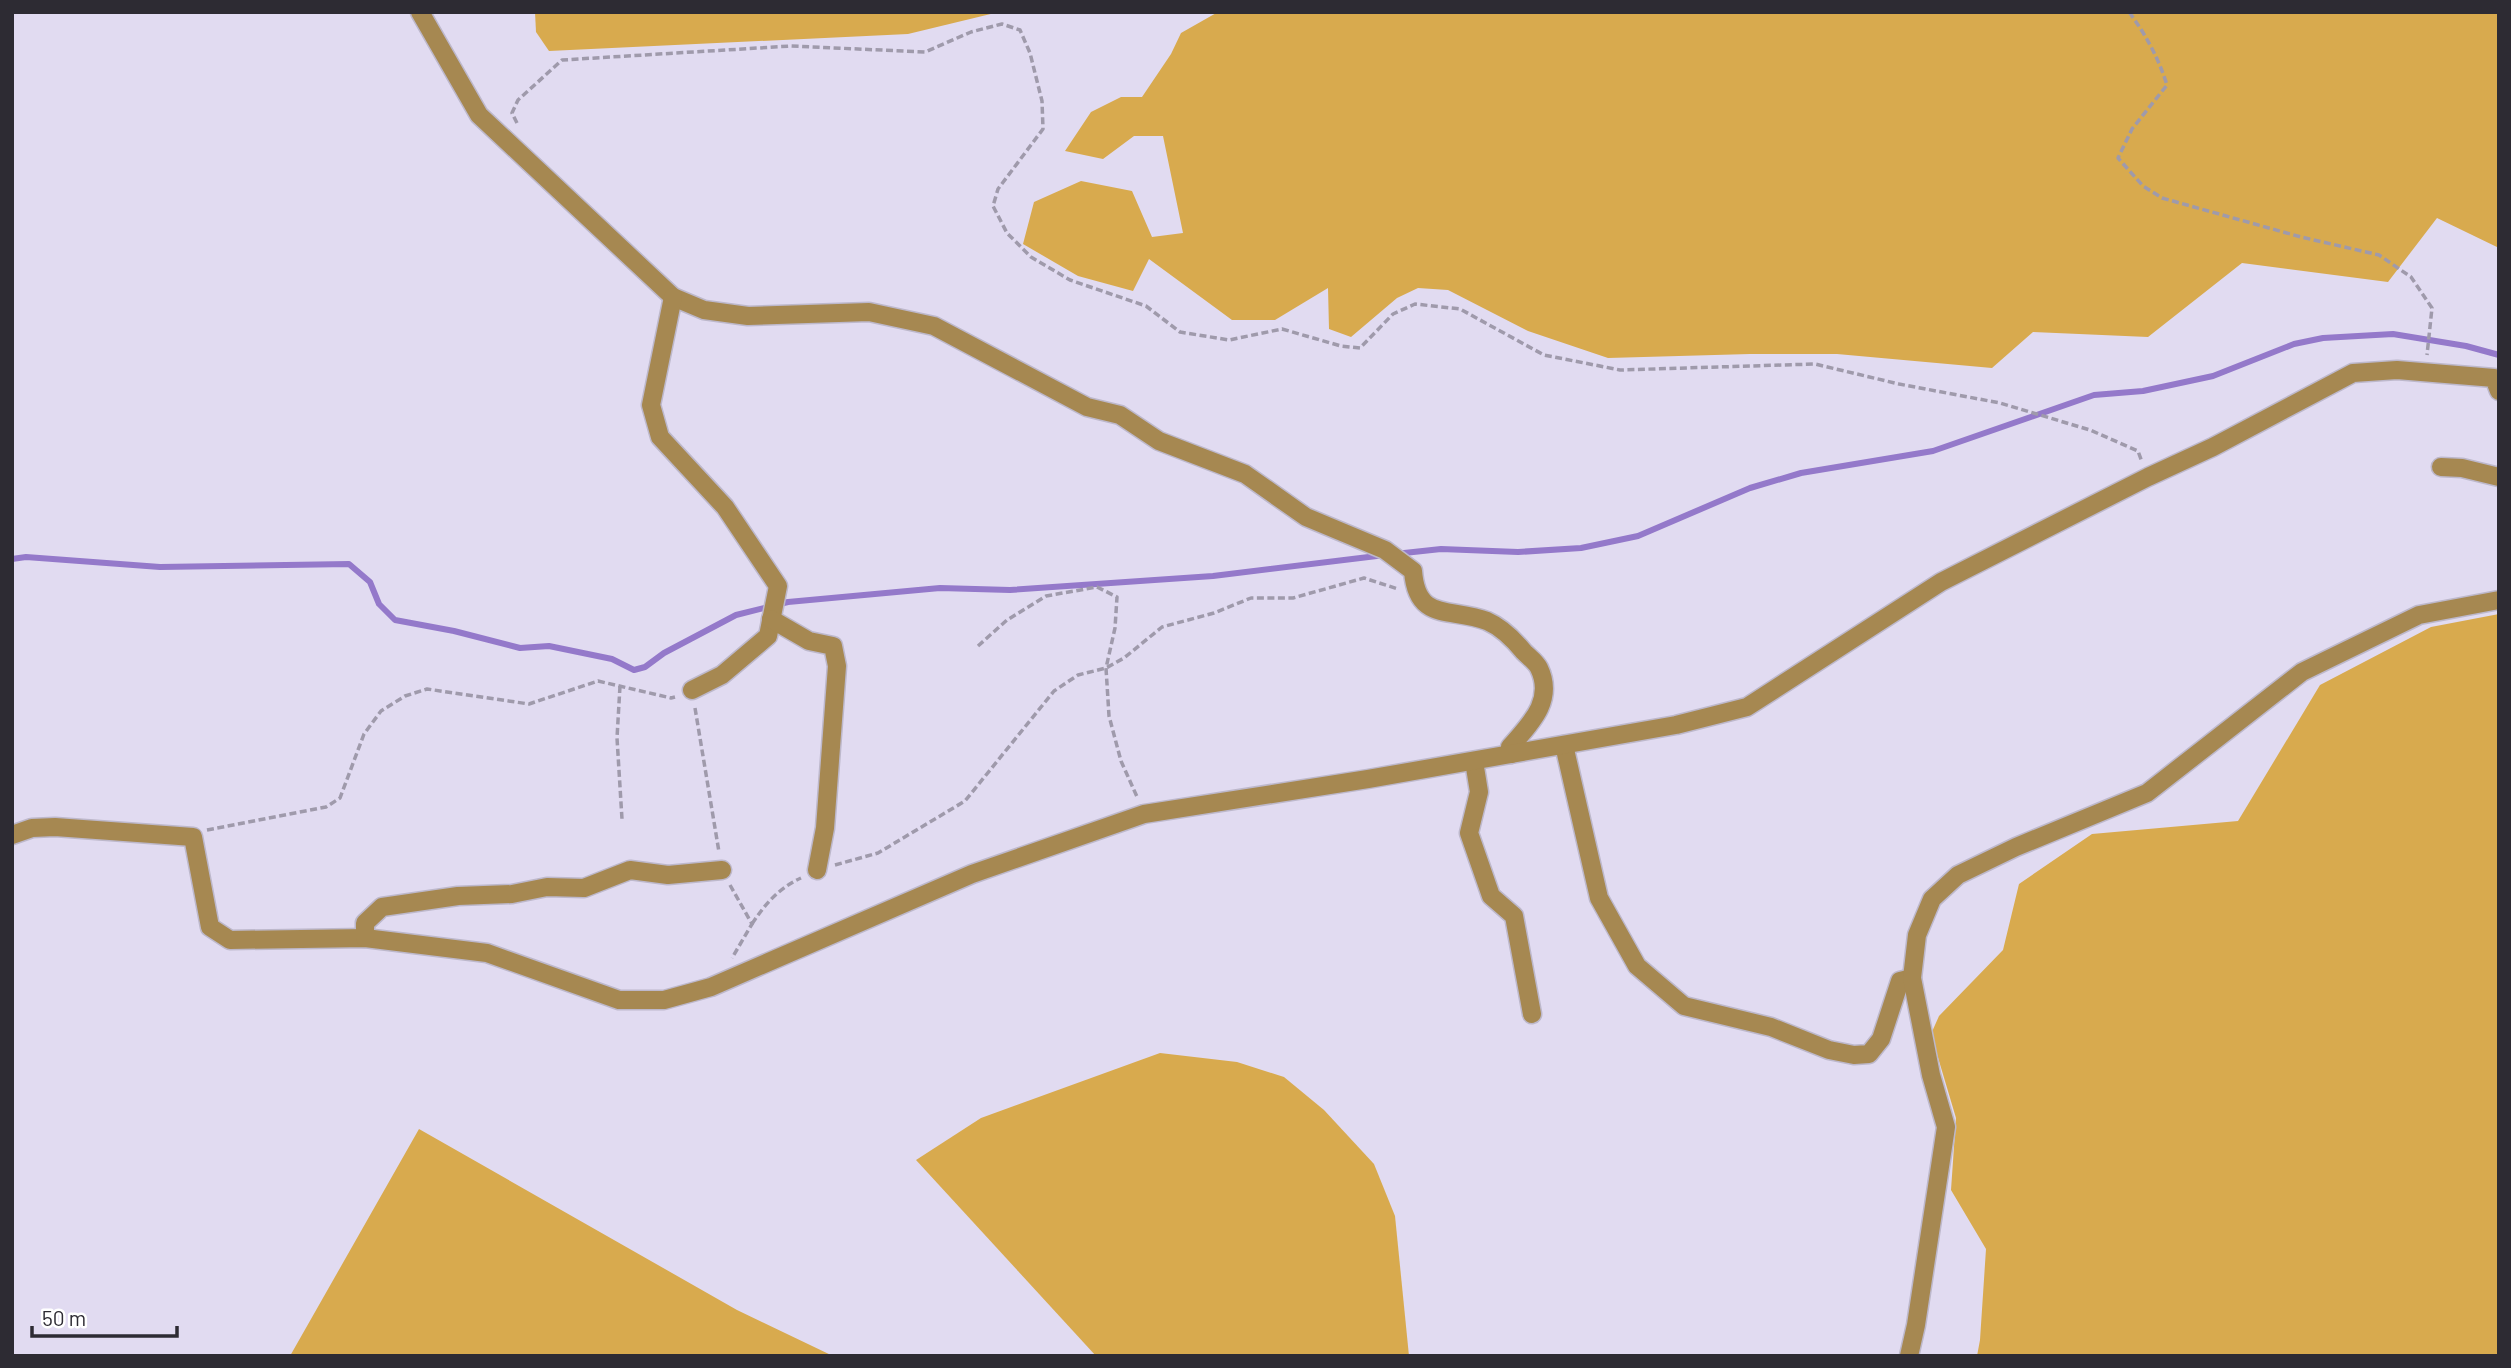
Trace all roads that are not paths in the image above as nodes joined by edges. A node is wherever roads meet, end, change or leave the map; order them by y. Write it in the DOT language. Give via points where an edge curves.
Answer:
graph roads {
  1 [pos="420,12"];
  2 [pos="673,297"];
  3 [pos="2499,391"];
  4 [pos="2441,467"];
  5 [pos="2499,477"];
  6 [pos="2499,600"];
  7 [pos="771,620"];
  8 [pos="692,690"];
  9 [pos="1564,745"];
  10 [pos="1511,754"];
  11 [pos="1474,761"];
  12 [pos="12,835"];
  13 [pos="722,870"];
  14 [pos="817,870"];
  15 [pos="365,938"];
  16 [pos="1912,978"];
  17 [pos="1532,1014"];
  18 [pos="1909,1356"];
  1 -- 2 [label="street" via="479,115"];
  2 -- 7 [label="street" via="651,404 660,437 725,507 778,586"];
  2 -- 10 [label="street" via="704,310 748,316 869,312 934,326 1087,408 1120,415 1159,441 1245,474 1306,517 1385,550 1413,571 1414,588 1422,601 1438,612 1488,622 1513,639 1539,668 1544,692 1538,715 1510,747"];
  3 -- 9 [label="street" via="2494,378 2397,370 2353,373 1941,582 1747,708"];
  4 -- 5 [label="street" via="2462,467"];
  6 -- 16 [label="street" via="2419,615 2302,672 2147,793 1958,875 1932,899 1917,935"];
  7 -- 8 [label="street" via="768,636 722,675"];
  7 -- 14 [label="street" via="809,641 833,646 837,666 825,828"];
  9 -- 10 [label="street"];
  9 -- 16 [label="street" via="1599,898 1637,966 1684,1006 1770,1027 1829,1050 1869,1054 1881,1039 1900,981"];
  10 -- 11 [label="street"];
  11 -- 15 [label="street" via="1144,814 972,874 711,986 664,1000 620,1000 486,953"];
  11 -- 17 [label="street" via="1479,792 1469,833 1491,897 1514,916"];
  12 -- 15 [label="street" via="55,827 193,837 209,927 230,940"];
  13 -- 15 [label="street" via="668,875 630,870 584,888 547,887 382,907 365,923"];
  16 -- 18 [label="street" via="1931,1075 1947,1127"];
}
